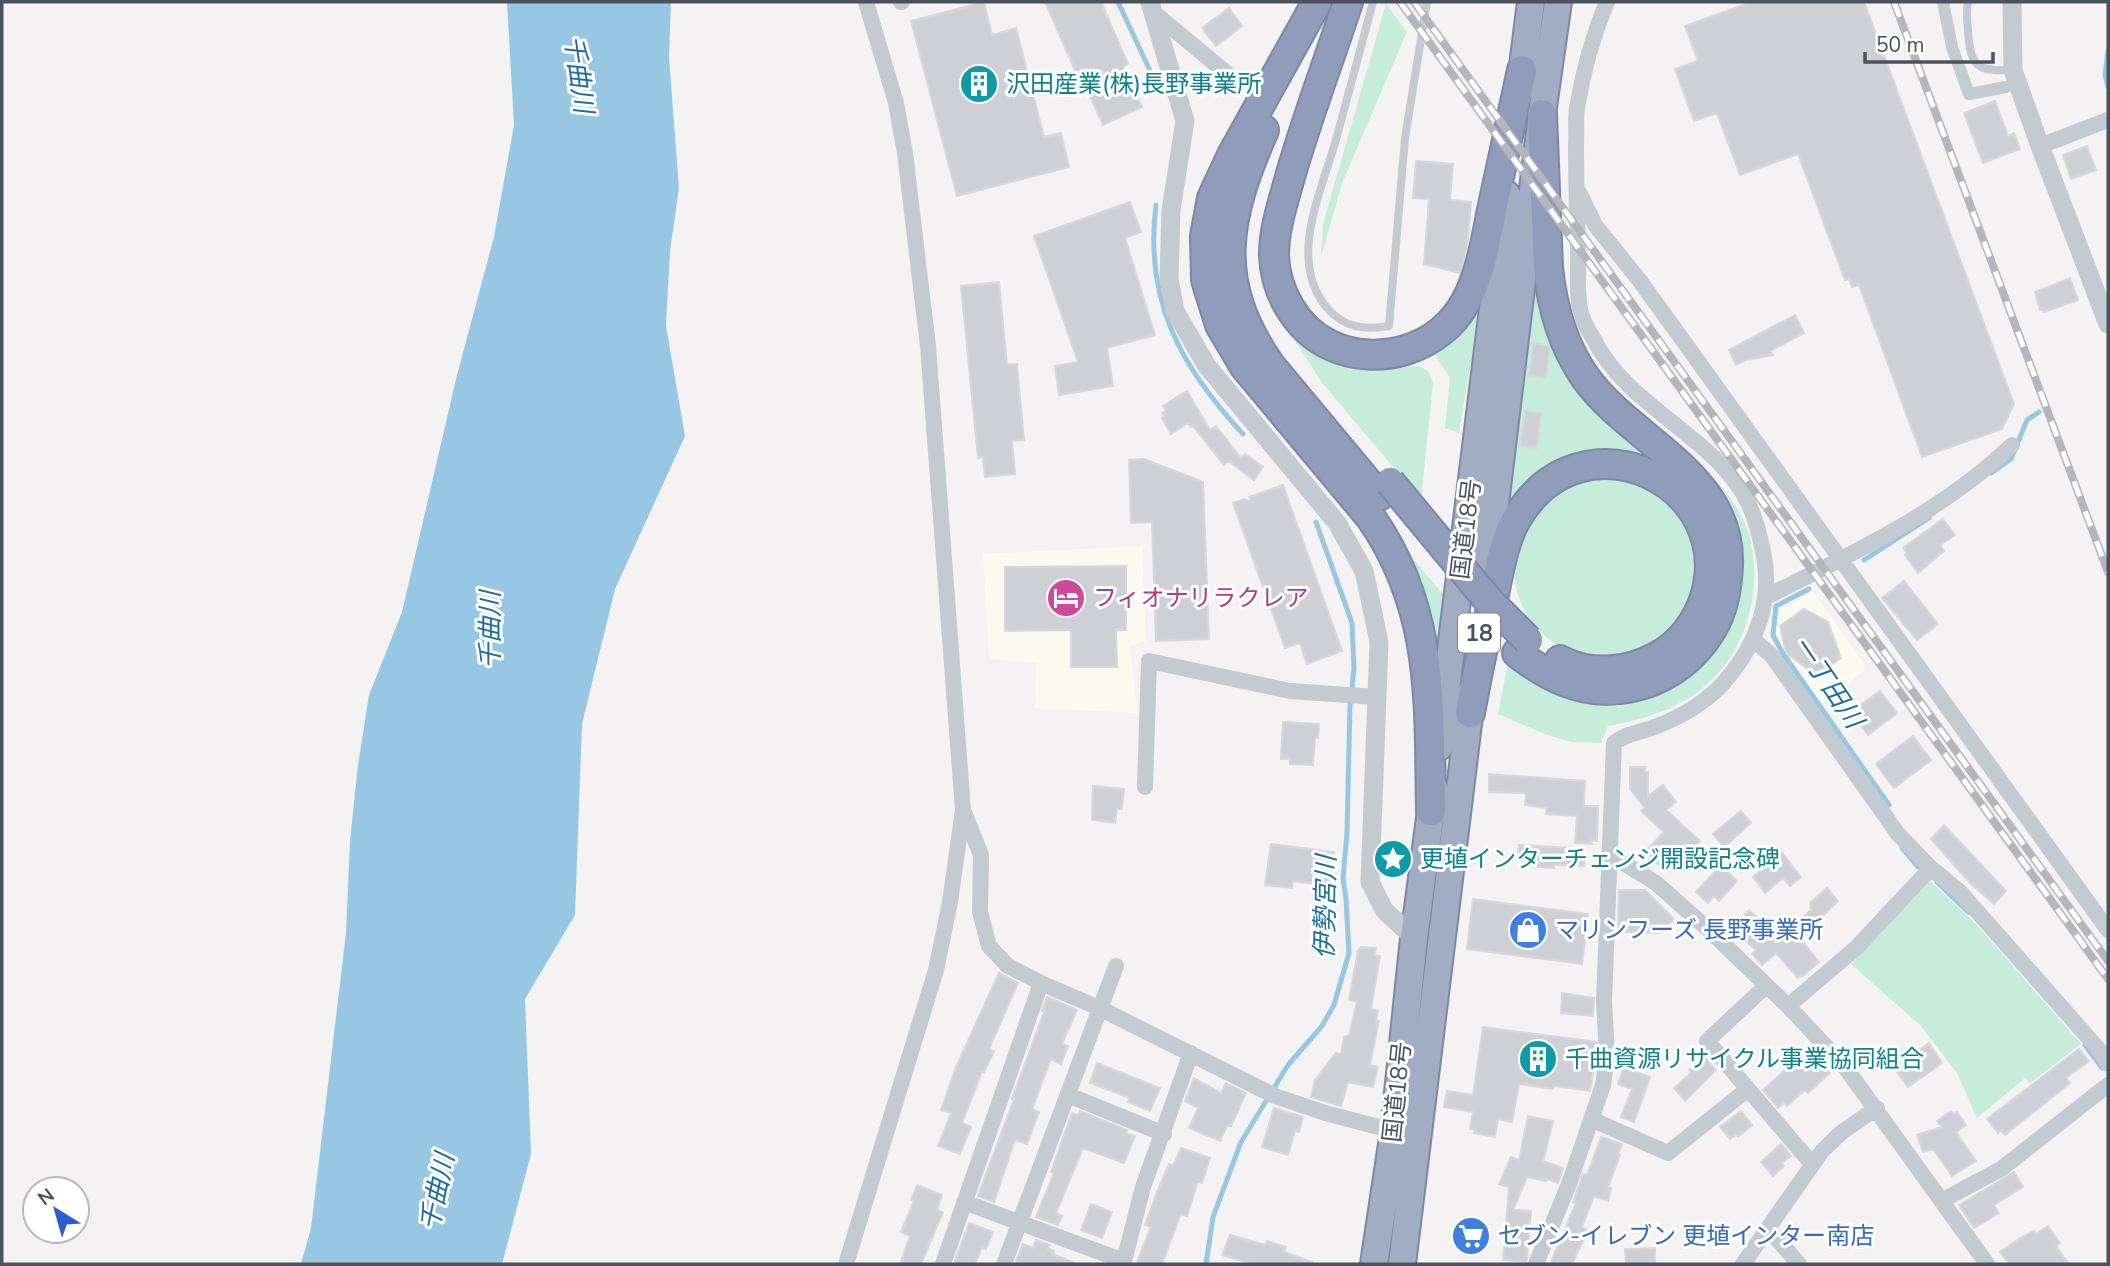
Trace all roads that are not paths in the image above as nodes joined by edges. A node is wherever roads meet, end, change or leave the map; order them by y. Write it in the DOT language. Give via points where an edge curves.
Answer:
graph roads {
  1 [pos="866,2"];
  2 [pos="1319,2"];
  3 [pos="1341,2"];
  4 [pos="1348,2"];
  5 [pos="1374,2"];
  6 [pos="1427,2"];
  7 [pos="1531,2"];
  8 [pos="1558,2"];
  9 [pos="1607,2"];
  10 [pos="1943,2"];
  11 [pos="1968,2"];
  12 [pos="2011,2"];
  13 [pos="1152,7"];
  14 [pos="1522,70"];
  15 [pos="2010,78"];
  16 [pos="1237,81"];
  17 [pos="1542,114"];
  18 [pos="2108,120"];
  19 [pos="2040,146"];
  20 [pos="1576,186"];
  21 [pos="2108,324"];
  22 [pos="2011,445"];
  23 [pos="1385,489"];
  24 [pos="1840,561"];
  25 [pos="1766,597"];
  26 [pos="1754,640"];
  27 [pos="1522,647"];
  28 [pos="1369,696"];
  29 [pos="1470,713"];
  30 [pos="1145,787"];
  31 [pos="963,810"];
  32 [pos="1431,811"];
  33 [pos="1609,854"];
  34 [pos="1931,868"];
  35 [pos="2108,930"];
  36 [pos="1414,938"];
  37 [pos="1116,966"];
  38 [pos="1041,983"];
  39 [pos="1766,986"];
  40 [pos="1788,1006"];
  41 [pos="1099,1007"];
  42 [pos="1191,1053"];
  43 [pos="2106,1054"];
  44 [pos="2108,1085"];
  45 [pos="1748,1090"];
  46 [pos="1068,1095"];
  47 [pos="1877,1108"];
  48 [pos="1591,1119"];
  49 [pos="1394,1130"];
  50 [pos="1164,1133"];
  51 [pos="1812,1164"];
  52 [pos="1942,1200"];
  53 [pos="964,1202"];
  54 [pos="1019,1224"];
  55 [pos="1769,1230"];
  56 [pos="846,1264"];
  57 [pos="943,1264"];
  58 [pos="1004,1264"];
  59 [pos="1374,1264"];
  60 [pos="1402,1264"];
  61 [pos="1536,1264"];
  62 [pos="1743,1264"];
  63 [pos="1799,1264"];
  64 [pos="1987,1264"];
  1 -- 31 [label="street" via="897,103 905,153 928,346"];
  2 -- 23 [label="highway" via="1242,181 1232,225 1231,270 1240,311 1257,347 1283,382"];
  2 -- 32 [label="highway" via="1212,198 1205,236 1206,280 1220,325 1245,368 1371,518 1405,579 1424,662"];
  3 -- 23 [label="highway" via="1258,190 1247,234 1248,266 1254,297 1270,336"];
  4 -- 14 [label="highway" via="1298,151 1275,237 1274,258 1285,300 1296,317 1326,344 1364,356 1405,351 1440,332 1466,303 1481,259"];
  5 -- 6 [label="lane" via="1308,235 1309,275 1318,298 1349,326 1371,329 1389,326 1405,138"];
  7 -- 14 [label="highway, 国道18号 / 18"];
  8 -- 17 [label="highway, 国道18号 / 18"];
  9 -- 20 [label="street" via="1594,31 1577,110"];
  10 -- 15 [label="street" via="1952,47 1969,94"];
  11 -- 15 [label="lane" via="1969,51 1975,62"];
  12 -- 15 [label="street"];
  13 -- 16 [label="street"];
  13 -- 28 [label="street" via="1185,121 1171,209 1169,279 1175,311 1207,366 1338,523 1364,571 1379,642"];
  14 -- 32 [label="highway, 国道18号 / 18"];
  15 -- 19 [label="street"];
  17 -- 27 [label="highway" via="1548,267 1563,337 1585,378 1616,413 1677,462 1707,496 1725,536 1728,568 1725,599 1706,639 1678,668 1659,679 1618,690 1574,686 1554,678"];
  17 -- 29 [label="highway, 国道18号 / 18"];
  18 -- 19 [label="street"];
  19 -- 21 [label="street"];
  20 -- 24 [label="street" via="1595,225"];
  20 -- 25 [label="street" via="1580,311 1610,366 1737,484 1753,512 1761,542"];
  22 -- 24 [label="street" via="1939,502"];
  23 -- 27 [label="highway, bridge" via="1488,600"];
  24 -- 25 [label="street"];
  24 -- 35 [label="street"];
  25 -- 26 [label="street"];
  26 -- 33 [label="street" via="1723,683 1694,708 1614,743"];
  26 -- 34 [label="street" via="1772,656 1898,834"];
  27 -- 29 [label="highway" via="1567,664 1606,671 1644,664 1678,642 1701,609 1709,571 1703,533 1694,513 1666,483 1649,473 1610,463 1575,468 1538,490 1507,539"];
  28 -- 30 [label="street" via="1290,691 1149,661"];
  28 -- 36 [label="street" via="1370,881 1384,910"];
  29 -- 60 [label="highway, 国道18号 / 18"];
  31 -- 38 [label="street" via="981,855 980,912 989,946 1008,966"];
  31 -- 56 [label="street" via="936,970"];
  32 -- 36 [label="highway, 国道18号 / 18"];
  33 -- 39 [label="street" via="1657,883"];
  33 -- 48 [label="street" via="1604,1001 1607,1056"];
  34 -- 40 [label="street" via="1856,948"];
  34 -- 43 [label="street" via="1960,892"];
  36 -- 49 [label="highway, 国道18号 / 18"];
  37 -- 41 [label="street"];
  38 -- 41 [label="street"];
  38 -- 53 [label="street"];
  39 -- 40 [label="street"];
  39 -- 45 [label="street" via="1707,1041"];
  40 -- 47 [label="street" via="1845,1066"];
  41 -- 42 [label="street"];
  41 -- 46 [label="street"];
  42 -- 49 [label="street" via="1270,1094"];
  42 -- 50 [label="street"];
  44 -- 52 [label="street" via="2001,1169"];
  45 -- 48 [label="street" via="1668,1153"];
  45 -- 51 [label="street"];
  46 -- 50 [label="street"];
  46 -- 54 [label="street"];
  47 -- 51 [label="street" via="1842,1132"];
  47 -- 52 [label="street"];
  48 -- 61 [label="street"];
  49 -- 59 [label="highway, 国道18号 / 18"];
  50 -- 54 [label="street" via="1143,1187 1124,1261"];
  51 -- 55 [label="street"];
  52 -- 64 [label="street"];
  53 -- 54 [label="street"];
  53 -- 57 [label="street"];
  54 -- 58 [label="street"];
  55 -- 62 [label="street"];
  55 -- 63 [label="street"];
}
